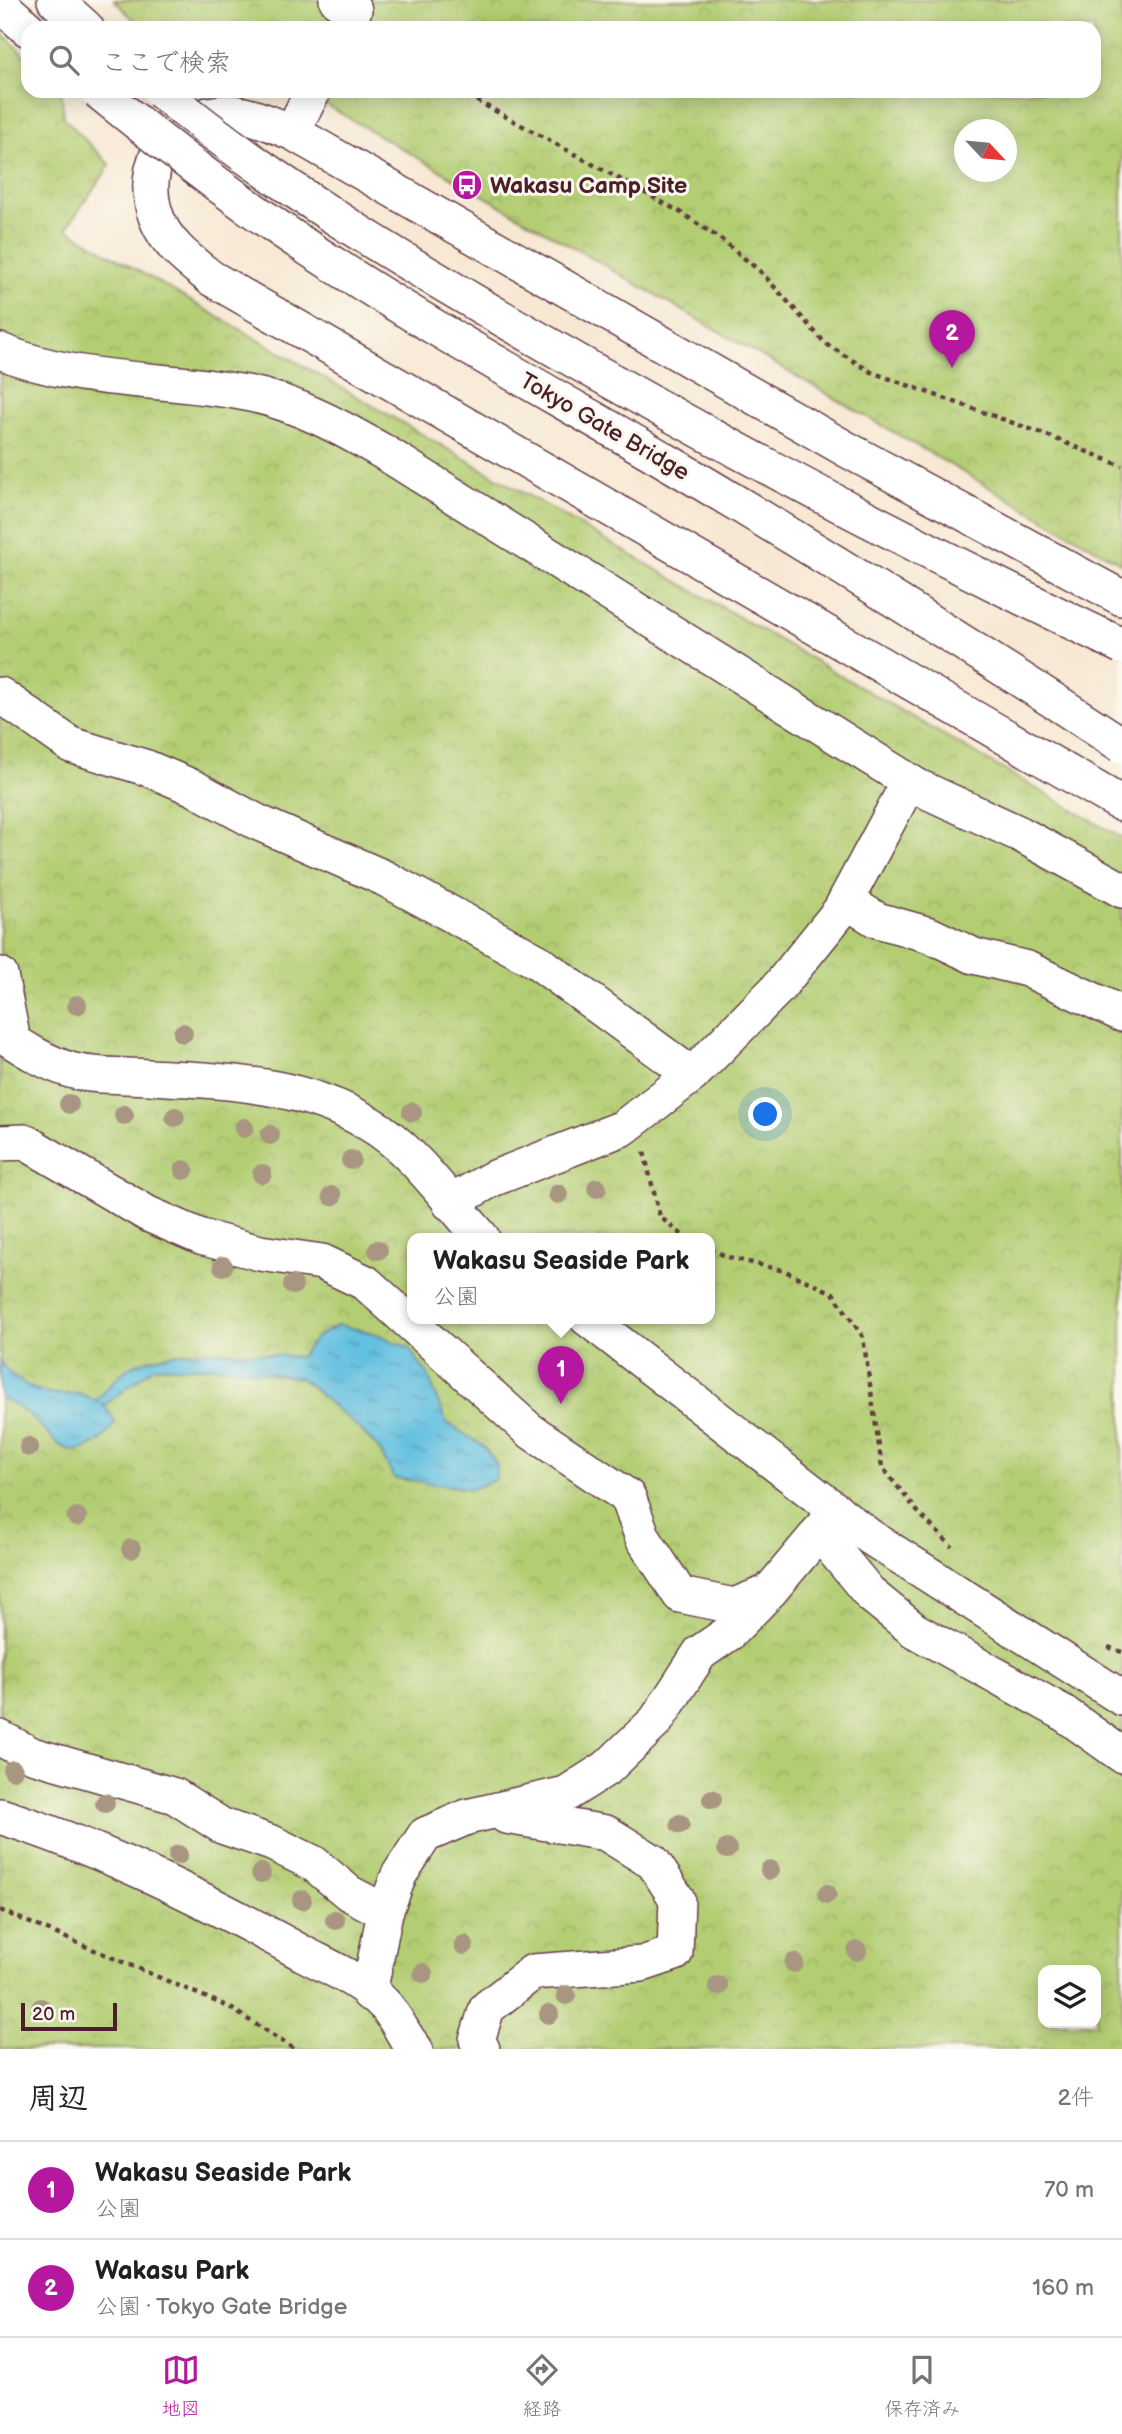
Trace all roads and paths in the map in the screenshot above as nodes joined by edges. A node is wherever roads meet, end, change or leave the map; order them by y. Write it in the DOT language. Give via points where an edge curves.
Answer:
graph roads {
  1 [pos="55,0"];
  2 [pos="0,4"];
  3 [pos="78,21"];
  4 [pos="21,23"];
  5 [pos="108,98"];
  6 [pos="170,98"];
  7 [pos="309,98"];
  8 [pos="471,98"];
  9 [pos="292,132"];
  10 [pos="0,351"];
  11 [pos="1122,466"];
  12 [pos="1122,598"];
  13 [pos="1122,646"];
  14 [pos="0,695"];
  15 [pos="1122,745"];
  16 [pos="909,782"];
  17 [pos="1122,804"];
  18 [pos="1122,890"];
  19 [pos="846,901"];
  20 [pos="0,975"];
  21 [pos="1122,1014"];
  22 [pos="7,1037"];
  23 [pos="692,1075"];
  24 [pos="631,1122"];
  25 [pos="0,1143"];
  26 [pos="450,1203"];
  27 [pos="477,1233"];
  28 [pos="680,1233"];
  29 [pos="715,1251"];
  30 [pos="407,1320"];
  31 [pos="411,1324"];
  32 [pos="594,1324"];
  33 [pos="828,1521"];
  34 [pos="954,1548"];
  35 [pos="769,1592"];
  36 [pos="1099,1644"];
  37 [pos="1122,1652"];
  38 [pos="1122,1698"];
  39 [pos="0,1738"];
  40 [pos="1122,1755"];
  41 [pos="485,1813"];
  42 [pos="0,1816"];
  43 [pos="0,1910"];
  44 [pos="384,1912"];
  45 [pos="369,1993"];
  46 [pos="294,2049"];
  47 [pos="415,2049"];
  48 [pos="482,2049"];
  1 -- 3 [label="street"];
  2 -- 4 [label="street"];
  5 -- 15 [label="street, Tokyo Gate Bridge, bridge" via="236,198 338,267 812,548"];
  6 -- 13 [label="street, Tokyo Gate Bridge, bridge" via="357,231 645,401 833,503"];
  7 -- 9 [label="street"];
  8 -- 11 [label="path" via="680,212 722,240 761,272 825,343 871,372"];
  9 -- 12 [label="street" via="846,449"];
  9 -- 17 [label="street" via="232,113 201,116 169,134 154,164 149,191 158,221 179,253 211,278"];
  10 -- 16 [label="street" via="95,377 243,392 332,422"];
  14 -- 23 [label="street" via="71,745 194,788 257,822 384,878 475,927 538,962"];
  16 -- 18 [label="street" via="1020,834"];
  16 -- 19 [label="street"];
  19 -- 21 [label="street" via="877,920 930,935 974,956 1027,969"];
  19 -- 23 [label="street" via="778,988"];
  20 -- 22 [label="street"];
  22 -- 26 [label="street" via="43,1060 73,1071 233,1081 287,1089 342,1108 373,1125 406,1153"];
  23 -- 24 [label="street"];
  24 -- 26 [label="street" via="566,1153 492,1179"];
  24 -- 28 [label="path" via="648,1162 660,1217"];
  25 -- 30 [label="street" via="25,1142 148,1214 201,1237 260,1253 322,1262 366,1283"];
  26 -- 27 [label="street"];
  29 -- 34 [label="path" via="785,1270 833,1293 863,1337 882,1468"];
  31 -- 35 [label="street" via="529,1430 628,1497 643,1538 680,1595 734,1606"];
  32 -- 33 [label="street"];
  33 -- 35 [label="street"];
  33 -- 38 [label="street" via="870,1537"];
  33 -- 40 [label="street" via="871,1595 914,1630 1062,1712"];
  35 -- 41 [label="street" via="729,1633 700,1653 656,1721 607,1768 566,1794"];
  36 -- 37 [label="path"];
  39 -- 44 [label="street" via="32,1755 174,1796 222,1826 313,1863 349,1893"];
  41 -- 44 [label="street" via="425,1835 399,1875"];
  41 -- 48 [label="street" via="607,1833 653,1862 677,1899 675,1953 642,1964 533,1972 487,2008 477,2040"];
  42 -- 45 [label="street" via="51,1832 140,1872 277,1939"];
  43 -- 46 [label="path" via="229,2007"];
  44 -- 45 [label="street"];
  45 -- 47 [label="street" via="385,2005"];
}
